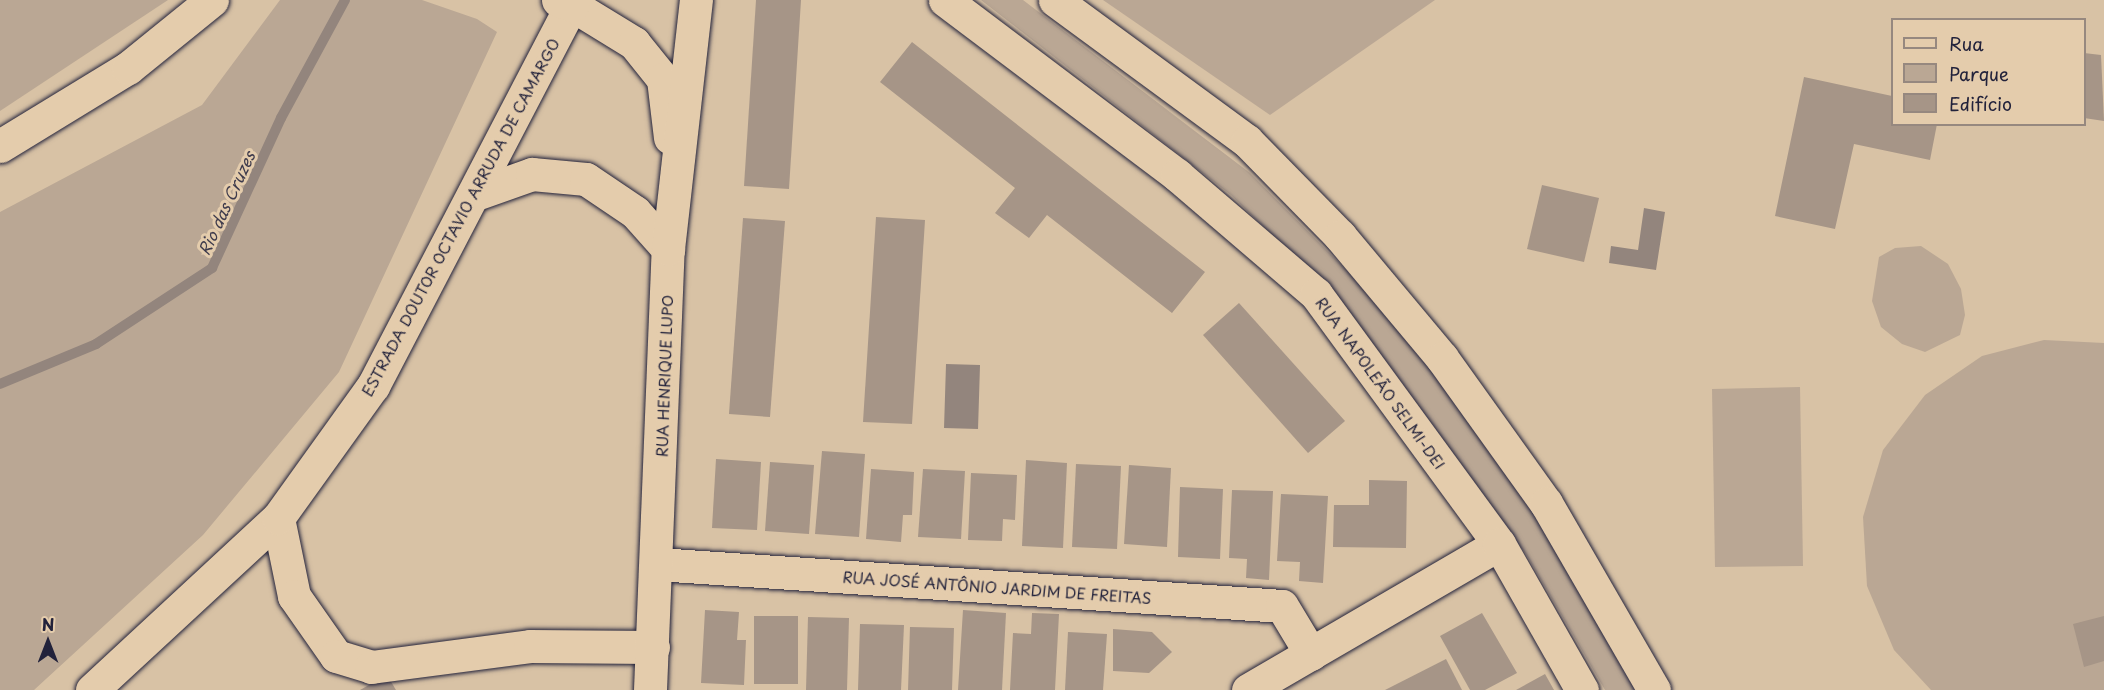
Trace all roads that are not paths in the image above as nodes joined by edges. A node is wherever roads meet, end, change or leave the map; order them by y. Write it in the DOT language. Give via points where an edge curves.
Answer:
graph roads {
  1 [pos="212,0"];
  2 [pos="696,0"];
  3 [pos="945,0"];
  4 [pos="1055,0"];
  5 [pos="568,2"];
  6 [pos="0,146"];
  7 [pos="674,188"];
  8 [pos="473,195"];
  9 [pos="668,249"];
  10 [pos="278,518"];
  11 [pos="1498,544"];
  12 [pos="657,564"];
  13 [pos="653,647"];
  14 [pos="1311,654"];
  15 [pos="92,690"];
  16 [pos="650,690"];
  17 [pos="1248,690"];
  18 [pos="1582,690"];
  19 [pos="1654,690"];
  1 -- 6 [label="street" via="128,68"];
  2 -- 7 [label="street, RUA HENRIQUE LUPO"];
  3 -- 11 [label="street, RUA NAPOLEÃO SELMI-DEI" via="1177,176 1316,294"];
  4 -- 19 [label="street" via="1247,141 1340,236 1442,358 1546,503"];
  5 -- 7 [label="street, RUA HENRIQUE LUPO" via="634,43 663,79"];
  5 -- 8 [label="street, ESTRADA DOUTOR OCTAVIO ARRUDA DE CAMARGO"];
  7 -- 9 [label="street, RUA HENRIQUE LUPO"];
  8 -- 9 [label="street" via="532,174 586,179 635,212"];
  8 -- 10 [label="street, ESTRADA DOUTOR OCTAVIO ARRUDA DE CAMARGO" via="373,386"];
  9 -- 12 [label="street, RUA HENRIQUE LUPO"];
  10 -- 13 [label="street" via="294,596 336,656 371,667 530,646"];
  10 -- 15 [label="street, ESTRADA DOUTOR OCTAVIO ARRUDA DE CAMARGO"];
  11 -- 14 [label="street"];
  11 -- 18 [label="street, RUA NAPOLEÃO SELMI-DEI"];
  12 -- 13 [label="street, RUA HENRIQUE LUPO"];
  12 -- 14 [label="street, RUA JOSÉ ANTÔNIO JARDIM DE FREITAS" via="1282,606"];
  13 -- 16 [label="street, RUA HENRIQUE LUPO"];
  14 -- 17 [label="street"];
}
